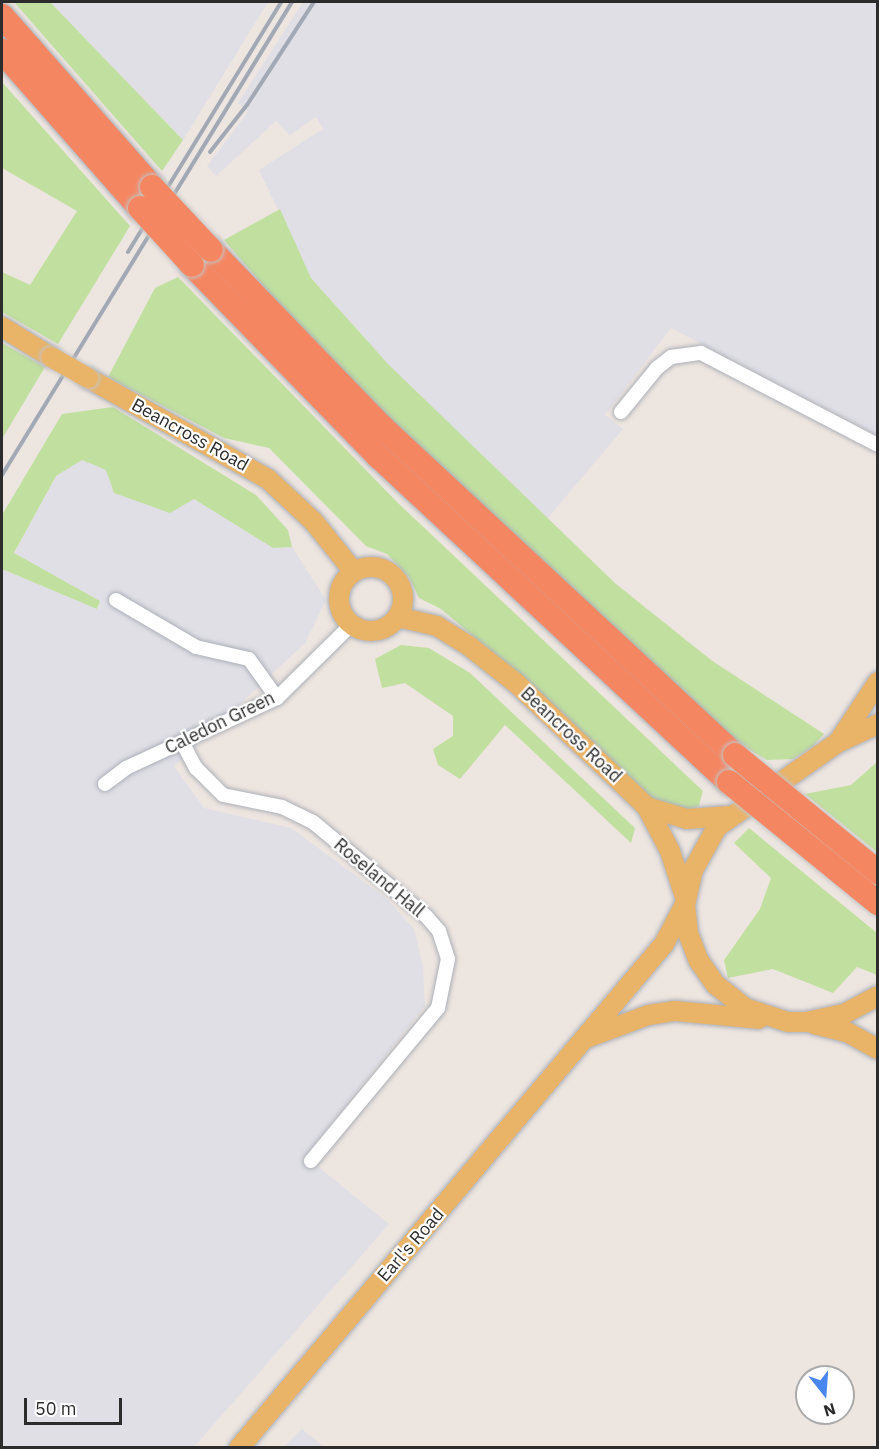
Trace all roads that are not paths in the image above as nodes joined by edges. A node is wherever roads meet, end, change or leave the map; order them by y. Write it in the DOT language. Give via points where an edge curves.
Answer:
graph roads {
  1 [pos="2,16"];
  2 [pos="2,51"];
  3 [pos="2,327"];
  4 [pos="621,412"];
  5 [pos="878,445"];
  6 [pos="354,572"];
  7 [pos="116,600"];
  8 [pos="398,617"];
  9 [pos="351,625"];
  10 [pos="878,682"];
  11 [pos="277,698"];
  12 [pos="878,724"];
  13 [pos="182,742"];
  14 [pos="837,743"];
  15 [pos="105,784"];
  16 [pos="647,807"];
  17 [pos="729,816"];
  18 [pos="878,872"];
  19 [pos="686,902"];
  20 [pos="878,903"];
  21 [pos="878,996"];
  22 [pos="797,1022"];
  23 [pos="581,1040"];
  24 [pos="878,1049"];
  25 [pos="311,1161"];
  26 [pos="239,1448"];
  1 -- 18 [label="highway, bridge" via="152,187 382,427 735,755"];
  2 -- 20 [label="highway, bridge" via="192,265 405,482 729,782"];
  3 -- 6 [label="main road, Beancross Road, bridge" via="268,479 314,522"];
  4 -- 5 [label="street" via="671,357 701,353"];
  6 -- 8 [label="main road" via="374,567 395,577 403,592"];
  6 -- 9 [label="main road" via="342,585 339,596 344,616"];
  7 -- 11 [label="street" via="196,647 249,659"];
  8 -- 9 [label="main road" via="375,631"];
  8 -- 16 [label="main road, Beancross Road" via="437,627 469,646 516,683"];
  9 -- 11 [label="street, Caledon Green"];
  10 -- 14 [label="main road"];
  11 -- 13 [label="street, Caledon Green"];
  12 -- 14 [label="main road"];
  13 -- 15 [label="street, Caledon Green" via="126,768"];
  13 -- 25 [label="street, Roseland Hall" via="196,768 223,795 282,807 313,822 426,916 438,931 448,959 438,1008"];
  14 -- 17 [label="main road"];
  16 -- 17 [label="main road, Beancross Road" via="693,820"];
  16 -- 19 [label="main road, Beancross Road" via="670,851"];
  17 -- 19 [label="main road, Earl's Road" via="704,845"];
  19 -- 22 [label="main road, Beancross Road" via="693,948 716,985 745,1008"];
  19 -- 23 [label="main road, Earl's Road" via="664,944"];
  21 -- 22 [label="main road" via="844,1014"];
  22 -- 23 [label="main road, Earl's Road" via="675,1011 629,1021"];
  22 -- 24 [label="main road" via="847,1032"];
  23 -- 26 [label="main road, Earl's Road"];
}
